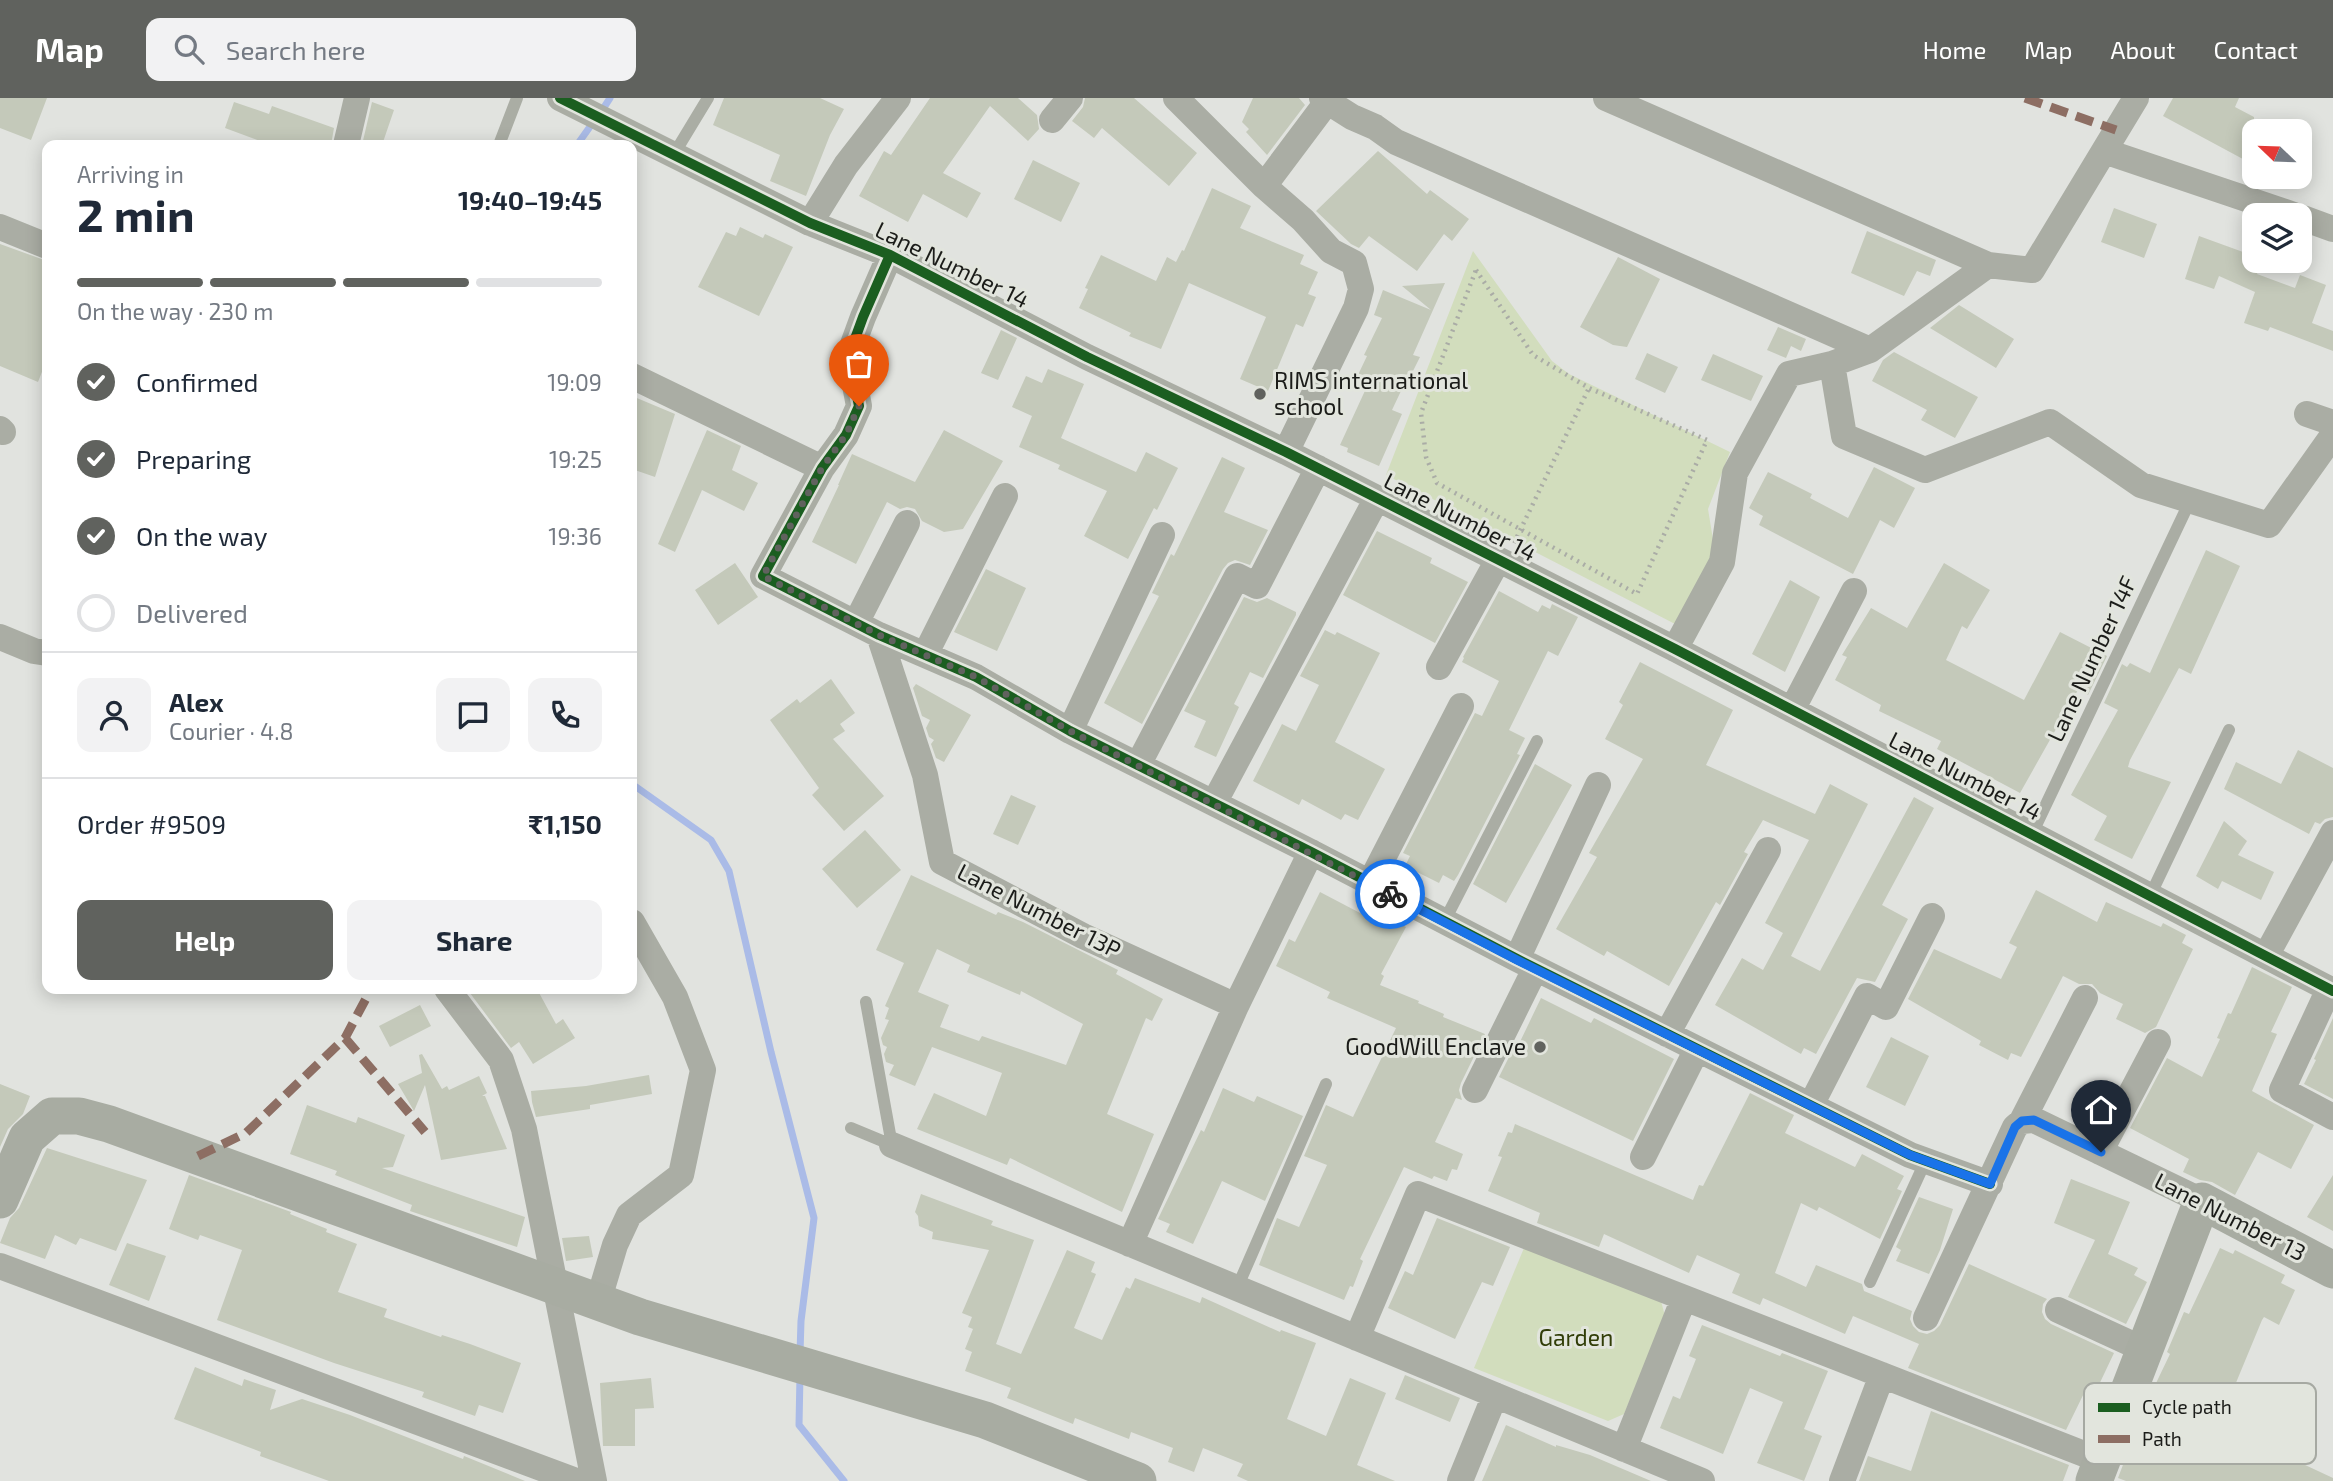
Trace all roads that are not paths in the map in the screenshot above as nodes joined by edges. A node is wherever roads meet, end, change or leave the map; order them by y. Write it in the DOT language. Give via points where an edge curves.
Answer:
graph roads {
  1 [pos="357,98"];
  2 [pos="517,98"];
  3 [pos="560,98"];
  4 [pos="708,98"];
  5 [pos="898,98"];
  6 [pos="1070,98"];
  7 [pos="1176,98"];
  8 [pos="1606,98"];
  9 [pos="2136,98"];
  10 [pos="1327,100"];
  11 [pos="1052,120"];
  12 [pos="347,140"];
  13 [pos="501,140"];
  14 [pos="2104,151"];
  15 [pos="674,154"];
  16 [pos="1264,186"];
  17 [pos="2258,203"];
  18 [pos="2312,221"];
  19 [pos="810,223"];
  20 [pos="0,227"];
  21 [pos="2333,229"];
  22 [pos="42,244"];
  23 [pos="890,255"];
  24 [pos="1988,265"];
  25 [pos="1870,350"];
  26 [pos="1832,364"];
  27 [pos="637,378"];
  28 [pos="2307,414"];
  29 [pos="2333,423"];
  30 [pos="2333,435"];
  31 [pos="1286,452"];
  32 [pos="822,468"];
  33 [pos="1318,468"];
  34 [pos="1005,496"];
  35 [pos="1377,498"];
  36 [pos="2190,501"];
  37 [pos="906,523"];
  38 [pos="1162,535"];
  39 [pos="1501,561"];
  40 [pos="1854,592"];
  41 [pos="868,629"];
  42 [pos="0,637"];
  43 [pos="1675,649"];
  44 [pos="42,652"];
  45 [pos="925,655"];
  46 [pos="1439,667"];
  47 [pos="1461,706"];
  48 [pos="1792,710"];
  49 [pos="2229,730"];
  50 [pos="1070,731"];
  51 [pos="1538,741"];
  52 [pos="1138,765"];
  53 [pos="1598,785"];
  54 [pos="1214,803"];
  55 [pos="2333,833"];
  56 [pos="2032,834"];
  57 [pos="1768,850"];
  58 [pos="1311,852"];
  59 [pos="1370,883"];
  60 [pos="2150,895"];
  61 [pos="1932,916"];
  62 [pos="1444,922"];
  63 [pos="637,931"];
  64 [pos="2266,956"];
  65 [pos="1526,964"];
  66 [pos="2331,990"];
  67 [pos="451,994"];
  68 [pos="2085,998"];
  69 [pos="866,1002"];
  70 [pos="1236,1006"];
  71 [pos="1667,1034"];
  72 [pos="2158,1042"];
  73 [pos="1697,1049"];
  74 [pos="1326,1084"];
  75 [pos="1475,1090"];
  76 [pos="1811,1105"];
  77 [pos="2333,1117"];
  78 [pos="2022,1121"];
  79 [pos="851,1128"];
  80 [pos="892,1145"];
  81 [pos="2101,1152"];
  82 [pos="1643,1157"];
  83 [pos="1926,1160"];
  84 [pos="1990,1184"];
  85 [pos="0,1200"];
  86 [pos="2202,1200"];
  87 [pos="1130,1244"];
  88 [pos="0,1266"];
  89 [pos="2333,1269"];
  90 [pos="1870,1282"];
  91 [pos="555,1286"];
  92 [pos="1237,1288"];
  93 [pos="1684,1298"];
  94 [pos="598,1302"];
  95 [pos="2058,1310"];
  96 [pos="1926,1318"];
  97 [pos="1357,1338"];
  98 [pos="2145,1350"];
  99 [pos="1882,1375"];
  100 [pos="2132,1383"];
  101 [pos="1494,1395"];
  102 [pos="1624,1449"];
  103 [pos="2098,1471"];
  104 [pos="576,1481"];
  105 [pos="594,1481"];
  106 [pos="1138,1481"];
  107 [pos="1460,1481"];
  108 [pos="1702,1481"];
  109 [pos="1842,1481"];
  1 -- 12 [label="street"];
  2 -- 13 [label="lane"];
  3 -- 15 [label="street, Lane Number 14"];
  4 -- 15 [label="lane"];
  5 -- 19 [label="street" via="846,165"];
  6 -- 11 [label="street"];
  7 -- 16 [label="street"];
  8 -- 24 [label="street"];
  9 -- 14 [label="street"];
  10 -- 16 [label="street"];
  10 -- 25 [label="street" via="1396,142"];
  14 -- 17 [label="street"];
  14 -- 24 [label="street" via="2032,270"];
  15 -- 19 [label="street, Lane Number 14"];
  16 -- 31 [label="street" via="1331,251 1354,264 1362,289"];
  18 -- 21 [label="street"];
  19 -- 23 [label="street, Lane Number 14"];
  20 -- 22 [label="street"];
  23 -- 31 [label="street, Lane Number 14" via="1087,357"];
  23 -- 32 [label="street" via="852,347 859,406 846,435"];
  24 -- 25 [label="street"];
  25 -- 26 [label="street"];
  26 -- 36 [label="street" via="1844,436 1925,470 2050,422 2141,485"];
  26 -- 43 [label="street" via="1788,374 1735,473 1722,562"];
  27 -- 32 [label="street"];
  28 -- 29 [label="street"];
  30 -- 36 [label="street" via="2269,525"];
  31 -- 33 [label="street, Lane Number 14"];
  32 -- 41 [label="street" via="763,576"];
  33 -- 35 [label="street, Lane Number 14"];
  33 -- 52 [label="street" via="1257,586 1237,576"];
  34 -- 45 [label="street"];
  35 -- 39 [label="street, Lane Number 14"];
  35 -- 54 [label="street"];
  36 -- 56 [label="lane, Lane Number 14F"];
  37 -- 41 [label="street"];
  38 -- 50 [label="street"];
  39 -- 43 [label="street, Lane Number 14"];
  39 -- 46 [label="street"];
  40 -- 48 [label="street"];
  41 -- 45 [label="street"];
  41 -- 70 [label="street, Lane Number 13P" via="925,775 942,862 1083,936"];
  42 -- 44 [label="street"];
  43 -- 48 [label="street, Lane Number 14"];
  45 -- 50 [label="street" via="976,677"];
  47 -- 59 [label="street"];
  48 -- 56 [label="street, Lane Number 14"];
  49 -- 60 [label="lane"];
  50 -- 52 [label="street"];
  51 -- 62 [label="lane"];
  52 -- 54 [label="street"];
  53 -- 65 [label="street"];
  54 -- 58 [label="street"];
  55 -- 64 [label="street"];
  56 -- 60 [label="street, Lane Number 14"];
  57 -- 71 [label="street"];
  58 -- 59 [label="street"];
  58 -- 70 [label="street"];
  59 -- 62 [label="street"];
  60 -- 64 [label="street, Lane Number 14"];
  61 -- 76 [label="street" via="1886,1007 1867,996"];
  62 -- 65 [label="street"];
  63 -- 94 [label="street" via="675,997 703,1070 681,1175 629,1215"];
  64 -- 66 [label="street, Lane Number 14"];
  65 -- 71 [label="street"];
  65 -- 75 [label="street"];
  66 -- 77 [label="street" via="2282,1090"];
  67 -- 91 [label="street" via="500,1060 524,1129"];
  68 -- 78 [label="street"];
  69 -- 80 [label="lane"];
  70 -- 87 [label="street"];
  71 -- 73 [label="street"];
  72 -- 81 [label="street"];
  73 -- 76 [label="street"];
  73 -- 82 [label="street"];
  74 -- 92 [label="lane"];
  76 -- 83 [label="street"];
  78 -- 81 [label="street, Lane Number 13" via="2034,1120"];
  78 -- 84 [label="street" via="2015,1127"];
  79 -- 80 [label="lane"];
  80 -- 87 [label="street"];
  81 -- 86 [label="street, Lane Number 13"];
  83 -- 84 [label="street"];
  83 -- 90 [label="lane"];
  84 -- 96 [label="street"];
  85 -- 91 [label="street" via="27,1138 52,1116 79,1116"];
  86 -- 89 [label="street, Lane Number 13"];
  86 -- 98 [label="street"];
  87 -- 92 [label="street"];
  88 -- 104 [label="street"];
  91 -- 94 [label="street"];
  91 -- 105 [label="street"];
  92 -- 97 [label="street"];
  93 -- 97 [label="street" via="1418,1194"];
  93 -- 99 [label="street"];
  93 -- 102 [label="street"];
  94 -- 106 [label="street" via="985,1420"];
  95 -- 98 [label="street"];
  97 -- 101 [label="street"];
  98 -- 100 [label="street"];
  99 -- 103 [label="street"];
  99 -- 109 [label="street"];
  101 -- 102 [label="street"];
  101 -- 107 [label="street"];
  102 -- 108 [label="street"];
}
